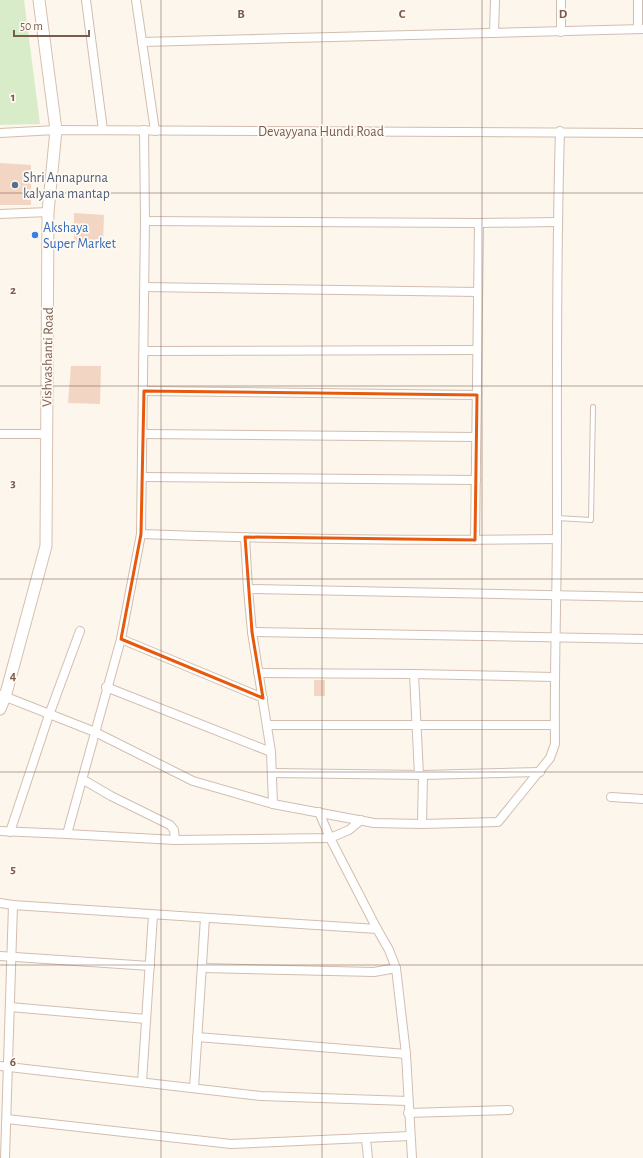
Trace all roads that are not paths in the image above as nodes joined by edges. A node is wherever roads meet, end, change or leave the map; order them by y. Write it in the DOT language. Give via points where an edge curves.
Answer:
graph roads {
  1 [pos="39,0"];
  2 [pos="86,0"];
  3 [pos="136,0"];
  4 [pos="495,0"];
  5 [pos="562,0"];
  6 [pos="638,0"];
  7 [pos="640,29"];
  8 [pos="561,32"];
  9 [pos="494,33"];
  10 [pos="142,42"];
  11 [pos="56,130"];
  12 [pos="103,130"];
  13 [pos="144,130"];
  14 [pos="155,131"];
  15 [pos="560,131"];
  16 [pos="643,132"];
  17 [pos="0,133"];
  18 [pos="48,212"];
  19 [pos="0,214"];
  20 [pos="146,221"];
  21 [pos="557,222"];
  22 [pos="479,223"];
  23 [pos="145,287"];
  24 [pos="478,292"];
  25 [pos="477,350"];
  26 [pos="144,351"];
  27 [pos="144,391"];
  28 [pos="477,395"];
  29 [pos="593,407"];
  30 [pos="0,434"];
  31 [pos="46,434"];
  32 [pos="143,434"];
  33 [pos="476,437"];
  34 [pos="143,477"];
  35 [pos="476,480"];
  36 [pos="557,518"];
  37 [pos="141,534"];
  38 [pos="245,538"];
  39 [pos="557,539"];
  40 [pos="475,540"];
  41 [pos="248,589"];
  42 [pos="555,595"];
  43 [pos="643,597"];
  44 [pos="80,631"];
  45 [pos="252,632"];
  46 [pos="121,638"];
  47 [pos="555,638"];
  48 [pos="643,639"];
  49 [pos="258,673"];
  50 [pos="414,674"];
  51 [pos="554,677"];
  52 [pos="106,687"];
  53 [pos="2,696"];
  54 [pos="263,698"];
  55 [pos="0,709"];
  56 [pos="49,715"];
  57 [pos="268,725"];
  58 [pos="417,725"];
  59 [pos="554,725"];
  60 [pos="95,732"];
  61 [pos="272,752"];
  62 [pos="540,772"];
  63 [pos="273,773"];
  64 [pos="421,775"];
  65 [pos="82,779"];
  66 [pos="611,796"];
  67 [pos="643,799"];
  68 [pos="273,804"];
  69 [pos="319,812"];
  70 [pos="361,820"];
  71 [pos="422,824"];
  72 [pos="0,831"];
  73 [pos="10,832"];
  74 [pos="67,834"];
  75 [pos="330,838"];
  76 [pos="175,840"];
  77 [pos="0,903"];
  78 [pos="12,905"];
  79 [pos="153,915"];
  80 [pos="205,918"];
  81 [pos="377,929"];
  82 [pos="0,956"];
  83 [pos="11,957"];
  84 [pos="150,966"];
  85 [pos="202,968"];
  86 [pos="396,968"];
  87 [pos="10,1007"];
  88 [pos="146,1019"];
  89 [pos="197,1037"];
  90 [pos="406,1054"];
  91 [pos="4,1067"];
  92 [pos="142,1082"];
  93 [pos="194,1088"];
  94 [pos="408,1101"];
  95 [pos="509,1110"];
  96 [pos="408,1113"];
  97 [pos="6,1119"];
  98 [pos="410,1136"];
  99 [pos="366,1139"];
  100 [pos="5,1158"];
  101 [pos="368,1158"];
  102 [pos="412,1158"];
  1 -- 11 [label="street, Vishvashanti Road"];
  2 -- 12 [label="street"];
  3 -- 10 [label="street"];
  4 -- 9 [label="street"];
  5 -- 8 [label="street"];
  6 -- 7 [label="street"];
  7 -- 8 [label="street"];
  8 -- 9 [label="street"];
  9 -- 10 [label="street"];
  10 -- 14 [label="street"];
  11 -- 12 [label="street, Devayyana Hundi Road"];
  11 -- 17 [label="street, Devayyana Hundi Road"];
  11 -- 18 [label="street, Vishvashanti Road"];
  12 -- 13 [label="street, Devayyana Hundi Road"];
  13 -- 14 [label="street, Devayyana Hundi Road"];
  13 -- 20 [label="street"];
  14 -- 15 [label="street, Devayyana Hundi Road"];
  15 -- 16 [label="street, Devayyana Hundi Road"];
  15 -- 21 [label="street"];
  18 -- 19 [label="street"];
  18 -- 31 [label="street, Vishvashanti Road"];
  20 -- 22 [label="street"];
  20 -- 23 [label="street"];
  21 -- 22 [label="street"];
  21 -- 36 [label="street"];
  22 -- 24 [label="street"];
  23 -- 24 [label="street"];
  23 -- 26 [label="street"];
  24 -- 25 [label="street"];
  25 -- 26 [label="street"];
  25 -- 28 [label="street"];
  26 -- 27 [label="street"];
  27 -- 28 [label="street"];
  27 -- 32 [label="street"];
  28 -- 33 [label="street"];
  29 -- 36 [label="lane" via="591,520"];
  30 -- 31 [label="street"];
  31 -- 53 [label="street, Vishvashanti Road" via="46,546"];
  32 -- 33 [label="street"];
  32 -- 34 [label="street"];
  33 -- 35 [label="street"];
  34 -- 35 [label="street"];
  34 -- 37 [label="street"];
  35 -- 40 [label="street"];
  36 -- 39 [label="street"];
  37 -- 38 [label="street"];
  37 -- 46 [label="street"];
  38 -- 40 [label="street"];
  38 -- 41 [label="street"];
  39 -- 40 [label="street"];
  39 -- 42 [label="street"];
  41 -- 42 [label="street"];
  41 -- 45 [label="street"];
  42 -- 43 [label="street"];
  42 -- 47 [label="street"];
  44 -- 56 [label="street"];
  45 -- 47 [label="street"];
  45 -- 49 [label="street"];
  46 -- 52 [label="street"];
  46 -- 54 [label="street"];
  47 -- 48 [label="street"];
  47 -- 51 [label="street"];
  49 -- 50 [label="street"];
  49 -- 54 [label="street"];
  50 -- 51 [label="street"];
  50 -- 58 [label="street"];
  51 -- 59 [label="street"];
  52 -- 60 [label="street"];
  52 -- 61 [label="street"];
  53 -- 55 [label="street, Vishvashanti Road"];
  53 -- 56 [label="street"];
  54 -- 57 [label="street"];
  56 -- 60 [label="street"];
  56 -- 73 [label="street"];
  57 -- 58 [label="street"];
  57 -- 61 [label="street"];
  58 -- 59 [label="street"];
  58 -- 64 [label="street"];
  59 -- 62 [label="street" via="555,744 550,758"];
  60 -- 65 [label="street"];
  60 -- 68 [label="street" via="194,780"];
  61 -- 63 [label="street"];
  62 -- 64 [label="street"];
  62 -- 71 [label="street" via="498,822"];
  63 -- 64 [label="street"];
  63 -- 68 [label="street"];
  64 -- 71 [label="street"];
  65 -- 74 [label="street"];
  65 -- 76 [label="street" via="170,825 174,830"];
  66 -- 67 [label="street"];
  68 -- 69 [label="street"];
  69 -- 70 [label="street"];
  69 -- 75 [label="street"];
  70 -- 71 [label="street" via="374,823"];
  70 -- 75 [label="street" via="349,830"];
  72 -- 73 [label="street"];
  73 -- 74 [label="street"];
  74 -- 76 [label="street"];
  75 -- 76 [label="street"];
  75 -- 81 [label="street"];
  77 -- 78 [label="street"];
  78 -- 79 [label="street"];
  78 -- 83 [label="street"];
  79 -- 80 [label="street"];
  79 -- 84 [label="street"];
  80 -- 81 [label="street"];
  80 -- 85 [label="street"];
  81 -- 86 [label="street"];
  82 -- 83 [label="street"];
  83 -- 84 [label="street"];
  83 -- 87 [label="street"];
  84 -- 88 [label="street"];
  85 -- 86 [label="street" via="374,972"];
  85 -- 89 [label="street"];
  86 -- 90 [label="street"];
  87 -- 88 [label="street"];
  87 -- 91 [label="street"];
  88 -- 92 [label="street"];
  89 -- 90 [label="street"];
  89 -- 93 [label="street"];
  90 -- 94 [label="street"];
  91 -- 92 [label="street"];
  91 -- 97 [label="street"];
  92 -- 93 [label="street"];
  93 -- 94 [label="street" via="261,1096"];
  94 -- 96 [label="street"];
  95 -- 96 [label="street"];
  96 -- 98 [label="street"];
  97 -- 99 [label="street" via="231,1144"];
  97 -- 100 [label="street"];
  98 -- 99 [label="street"];
  98 -- 102 [label="street"];
  99 -- 101 [label="street"];
}
